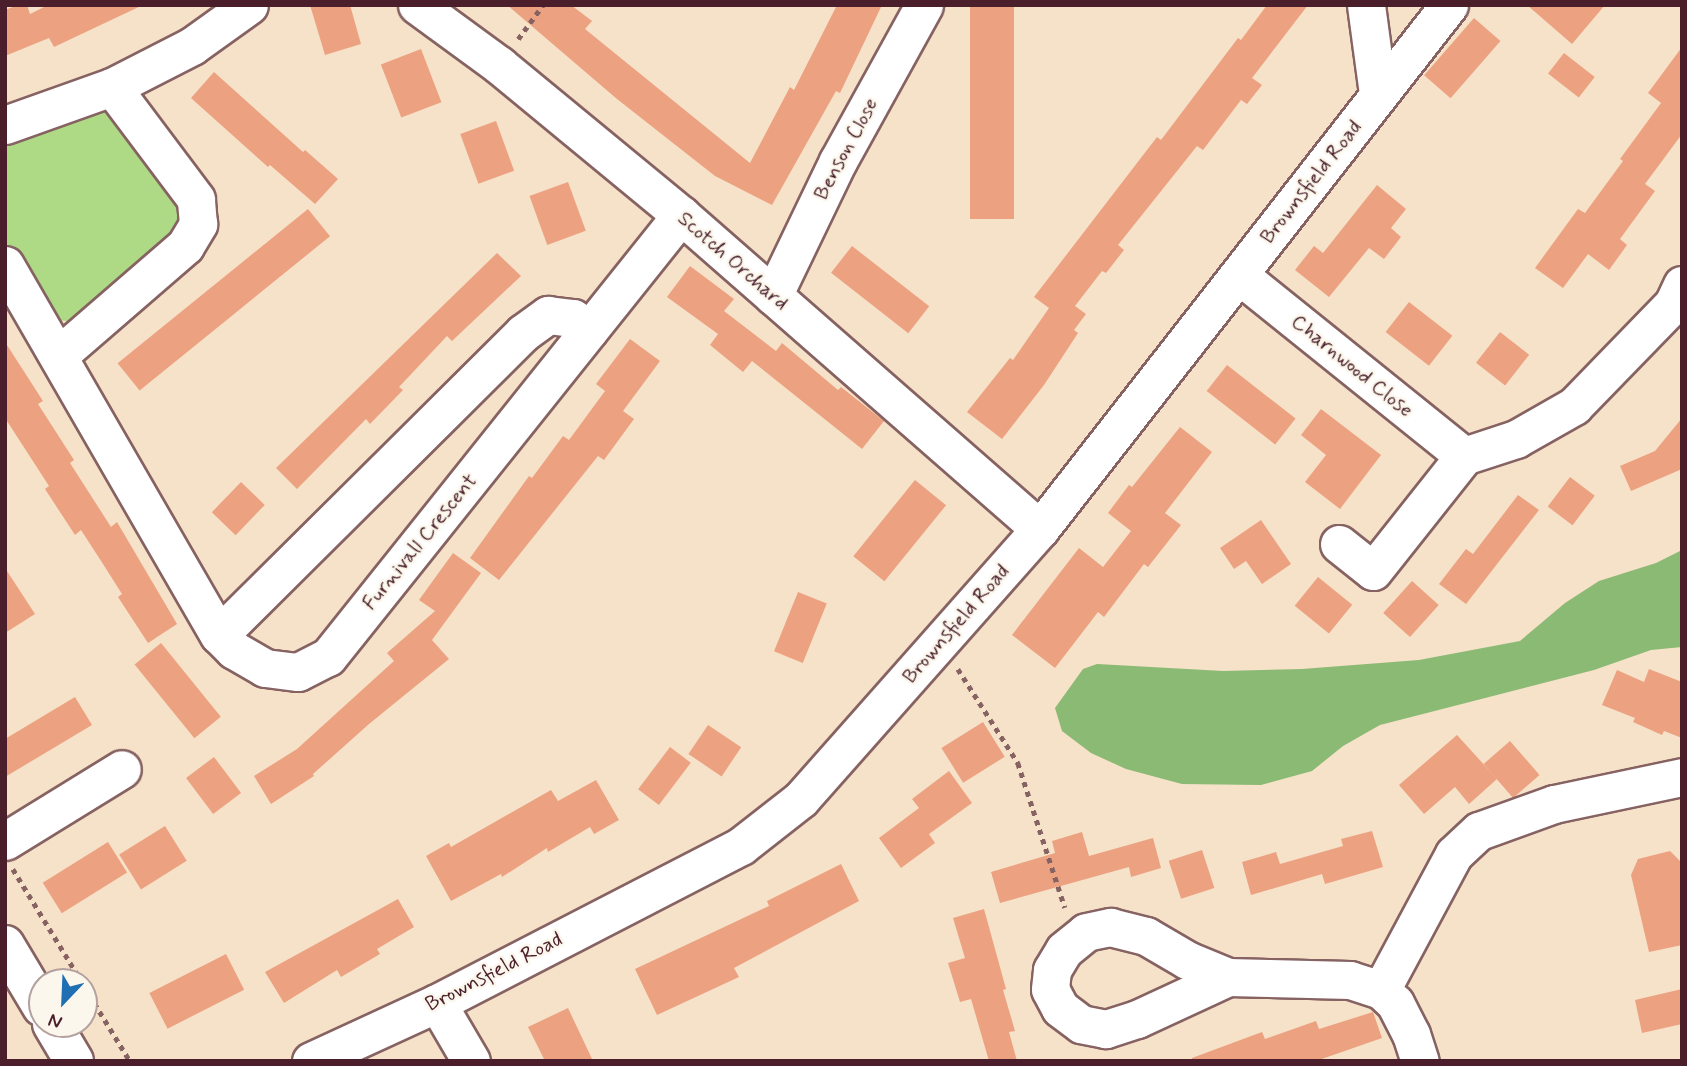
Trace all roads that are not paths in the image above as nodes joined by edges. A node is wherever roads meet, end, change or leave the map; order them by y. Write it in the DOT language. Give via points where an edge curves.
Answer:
graph roads {
  1 [pos="249,5"];
  2 [pos="417,5"];
  3 [pos="924,5"];
  4 [pos="1366,5"];
  5 [pos="1450,5"];
  6 [pos="112,87"];
  7 [pos="1378,94"];
  8 [pos="5,125"];
  9 [pos="681,215"];
  10 [pos="5,265"];
  11 [pos="1239,275"];
  12 [pos="1682,285"];
  13 [pos="773,296"];
  14 [pos="589,330"];
  15 [pos="59,355"];
  16 [pos="1464,456"];
  17 [pos="1040,529"];
  18 [pos="1339,544"];
  19 [pos="219,635"];
  20 [pos="122,769"];
  21 [pos="1682,777"];
  22 [pos="9,854"];
  23 [pos="5,945"];
  24 [pos="1228,977"];
  25 [pos="28,984"];
  26 [pos="1381,990"];
  27 [pos="437,1003"];
  28 [pos="60,1038"];
  29 [pos="74,1061"];
  30 [pos="311,1061"];
  31 [pos="471,1061"];
  32 [pos="1420,1061"];
  1 -- 6 [label="street" via="192,46"];
  2 -- 9 [label="street, Scotch Orchard" via="499,65"];
  3 -- 13 [label="street, Benson Close" via="838,161"];
  4 -- 7 [label="street"];
  5 -- 7 [label="street, Brownsfield Road"];
  6 -- 8 [label="street"];
  6 -- 15 [label="street" via="195,199 198,224 185,246"];
  7 -- 11 [label="street, Brownsfield Road"];
  9 -- 13 [label="street, Scotch Orchard"];
  9 -- 14 [label="street, Furnivall Crescent"];
  10 -- 15 [label="street, Furnivall Crescent"];
  11 -- 16 [label="street, Charnwood Close"];
  11 -- 17 [label="street, Brownsfield Road"];
  12 -- 16 [label="street" via="1673,304 1574,406 1516,439"];
  13 -- 17 [label="street, Scotch Orchard"];
  14 -- 19 [label="street" via="573,318 548,315 523,333"];
  14 -- 19 [label="street, Furnivall Crescent" via="328,657 298,672 265,668"];
  15 -- 19 [label="street, Furnivall Crescent"];
  16 -- 18 [label="street" via="1373,571"];
  17 -- 27 [label="street, Brownsfield Road" via="801,799 741,846"];
  20 -- 22 [label="street"];
  21 -- 26 [label="street" via="1554,804 1479,831 1454,854"];
  23 -- 25 [label="highway"];
  24 -- 24 [label="street" via="1105,1030 1081,1024 1060,1007 1050,989 1052,970 1064,950 1086,932 1110,928 1146,936"];
  24 -- 26 [label="street" via="1350,980"];
  26 -- 32 [label="street" via="1395,1003"];
  27 -- 30 [label="street, Brownsfield Road"];
  27 -- 31 [label="street"];
  28 -- 29 [label="highway"];
}
